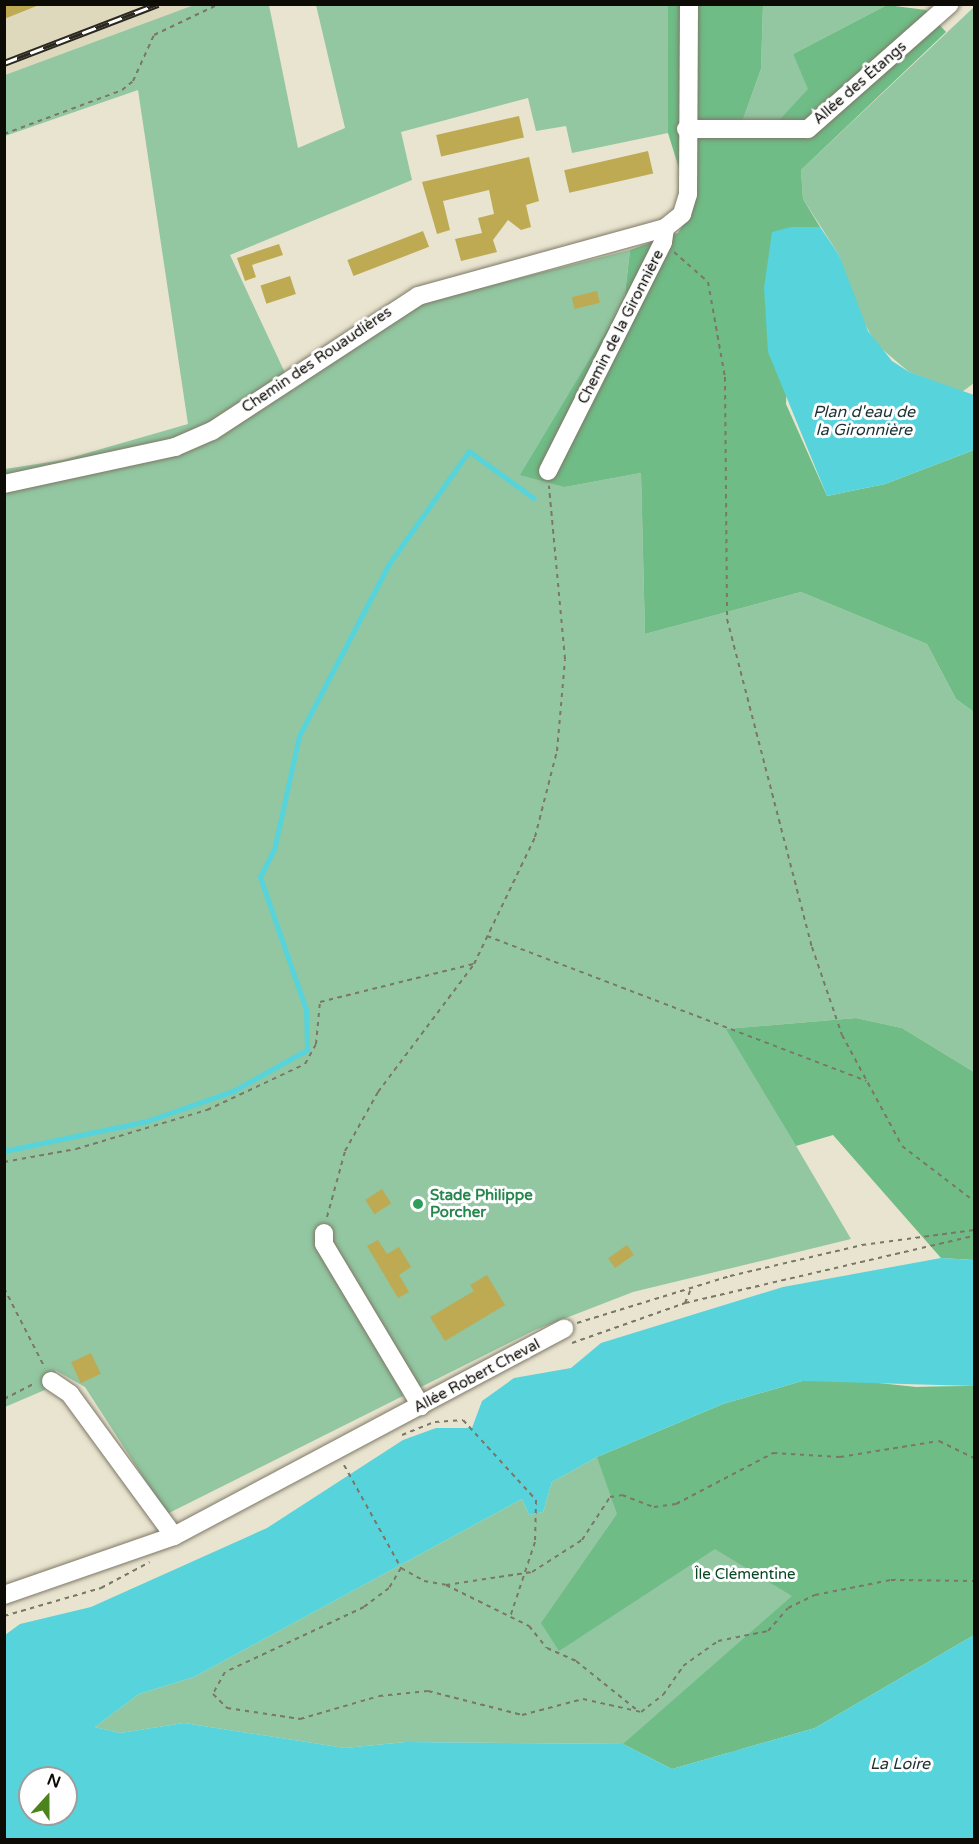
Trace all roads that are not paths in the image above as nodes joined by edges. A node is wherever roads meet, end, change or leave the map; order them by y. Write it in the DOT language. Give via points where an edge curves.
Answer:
graph roads {
  1 [pos="689,4"];
  2 [pos="950,4"];
  3 [pos="686,129"];
  4 [pos="664,235"];
  5 [pos="548,471"];
  6 [pos="4,484"];
  7 [pos="324,1233"];
  8 [pos="566,1337"];
  9 [pos="50,1379"];
  10 [pos="428,1410"];
  11 [pos="174,1536"];
  12 [pos="4,1595"];
  1 -- 3 [label="street, Chemin de la Gironnière"];
  2 -- 3 [label="street, Allée des Étangs" via="808,129"];
  3 -- 4 [label="street, Chemin de la Gironnière" via="688,194 682,214"];
  4 -- 5 [label="street, Chemin de la Gironnière"];
  4 -- 6 [label="street, Chemin des Rouaudières" via="418,296 212,431 175,447"];
  7 -- 10 [label="street" via="324,1244"];
  8 -- 10 [label="street, Allée Robert Cheval"];
  9 -- 11 [label="street" via="69,1394"];
  10 -- 11 [label="street, Allée Robert Cheval"];
  11 -- 12 [label="street, Allée Robert Cheval"];
}
